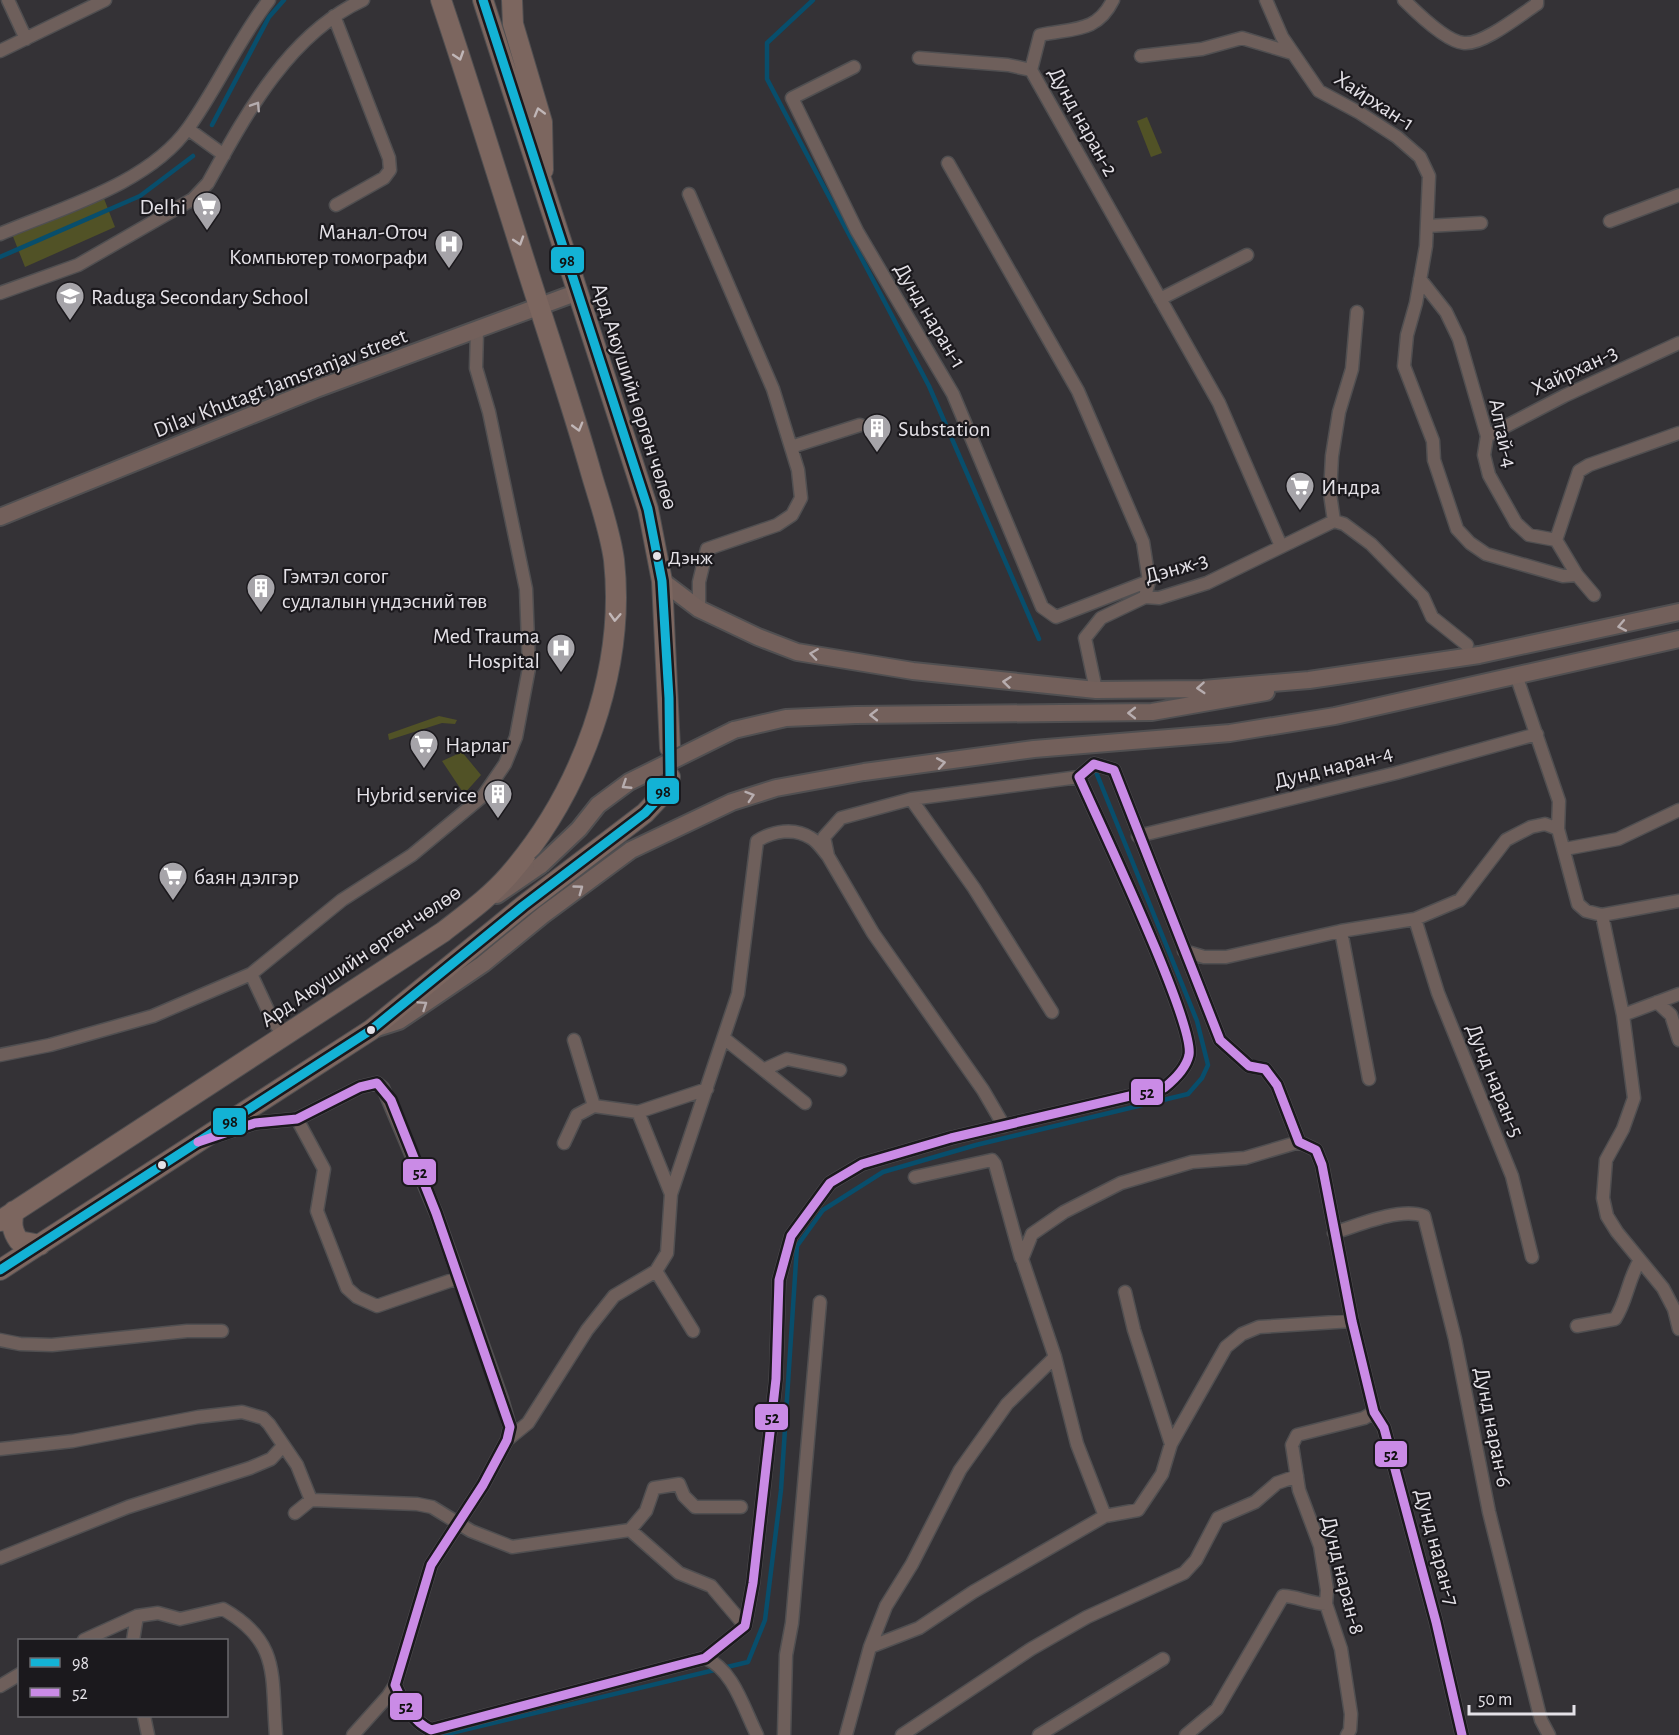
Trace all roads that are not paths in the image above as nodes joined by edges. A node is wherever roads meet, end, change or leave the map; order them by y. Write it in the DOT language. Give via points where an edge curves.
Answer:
graph roads {
  1 [pos="8,0"];
  2 [pos="105,0"];
  3 [pos="269,0"];
  4 [pos="363,0"];
  5 [pos="441,0"];
  6 [pos="483,0"];
  7 [pos="512,0"];
  8 [pos="1113,0"];
  9 [pos="1266,0"];
  10 [pos="1404,0"];
  11 [pos="1537,0"];
  12 [pos="334,16"];
  13 [pos="26,39"];
  14 [pos="0,51"];
  15 [pos="1292,53"];
  16 [pos="1141,56"];
  17 [pos="919,58"];
  18 [pos="854,67"];
  19 [pos="1031,70"];
  20 [pos="188,129"];
  21 [pos="224,155"];
  22 [pos="948,163"];
  23 [pos="543,191"];
  24 [pos="689,194"];
  25 [pos="1679,195"];
  26 [pos="336,205"];
  27 [pos="1610,221"];
  28 [pos="1481,223"];
  29 [pos="1427,226"];
  30 [pos="0,234"];
  31 [pos="1247,255"];
  32 [pos="1420,279"];
  33 [pos="578,292"];
  34 [pos="0,293"];
  35 [pos="1160,299"];
  36 [pos="540,307"];
  37 [pos="1357,312"];
  38 [pos="477,331"];
  39 [pos="1679,343"];
  40 [pos="860,425"];
  41 [pos="1679,433"];
  42 [pos="1487,436"];
  43 [pos="791,447"];
  44 [pos="0,517"];
  45 [pos="1334,521"];
  46 [pos="1556,540"];
  47 [pos="1281,546"];
  48 [pos="1577,575"];
  49 [pos="662,581"];
  50 [pos="1149,581"];
  51 [pos="1594,595"];
  52 [pos="1145,597"];
  53 [pos="699,609"];
  54 [pos="1679,612"];
  55 [pos="1679,639"];
  56 [pos="1473,650"];
  57 [pos="1516,675"];
  58 [pos="1096,690"];
  59 [pos="1537,734"];
  60 [pos="670,748"];
  61 [pos="670,777"];
  62 [pos="1079,777"];
  63 [pos="912,799"];
  64 [pos="1679,810"];
  65 [pos="1558,829"];
  66 [pos="1138,836"];
  67 [pos="1565,849"];
  68 [pos="828,856"];
  69 [pos="1679,901"];
  70 [pos="1602,915"];
  71 [pos="1415,919"];
  72 [pos="1341,931"];
  73 [pos="443,932"];
  74 [pos="1184,951"];
  75 [pos="251,974"];
  76 [pos="1679,994"];
  77 [pos="1658,1002"];
  78 [pos="1052,1012"];
  79 [pos="1623,1015"];
  80 [pos="371,1030"];
  81 [pos="284,1036"];
  82 [pos="725,1039"];
  83 [pos="574,1040"];
  84 [pos="1679,1040"];
  85 [pos="0,1055"];
  86 [pos="765,1069"];
  87 [pos="840,1070"];
  88 [pos="1369,1079"];
  89 [pos="707,1089"];
  90 [pos="806,1103"];
  91 [pos="594,1106"];
  92 [pos="638,1113"];
  93 [pos="297,1119"];
  94 [pos="1004,1126"];
  95 [pos="198,1142"];
  96 [pos="1299,1142"];
  97 [pos="564,1143"];
  98 [pos="915,1177"];
  99 [pos="671,1194"];
  100 [pos="7,1216"];
  101 [pos="1334,1233"];
  102 [pos="40,1245"];
  103 [pos="0,1255"];
  104 [pos="1532,1257"];
  105 [pos="1022,1259"];
  106 [pos="1640,1260"];
  107 [pos="0,1261"];
  108 [pos="0,1270"];
  109 [pos="656,1271"];
  110 [pos="458,1278"];
  111 [pos="1125,1292"];
  112 [pos="820,1302"];
  113 [pos="1352,1321"];
  114 [pos="1577,1326"];
  115 [pos="1679,1329"];
  116 [pos="222,1331"];
  117 [pos="693,1331"];
  118 [pos="0,1340"];
  119 [pos="1055,1357"];
  120 [pos="1374,1412"];
  121 [pos="507,1440"];
  122 [pos="1171,1444"];
  123 [pos="284,1446"];
  124 [pos="0,1449"];
  125 [pos="1297,1476"];
  126 [pos="311,1500"];
  127 [pos="741,1507"];
  128 [pos="296,1514"];
  129 [pos="1105,1516"];
  130 [pos="459,1521"];
  131 [pos="630,1530"];
  132 [pos="0,1558"];
  133 [pos="1326,1605"];
  134 [pos="137,1616"];
  135 [pos="745,1626"];
  136 [pos="88,1639"];
  137 [pos="133,1639"];
  138 [pos="870,1647"];
  139 [pos="705,1658"];
  140 [pos="1163,1659"];
  141 [pos="18,1675"];
  142 [pos="395,1684"];
  143 [pos="0,1686"];
  144 [pos="144,1717"];
  145 [pos="148,1735"];
  146 [pos="276,1735"];
  147 [pos="353,1735"];
  148 [pos="757,1735"];
  149 [pos="784,1735"];
  150 [pos="846,1735"];
  151 [pos="902,1735"];
  152 [pos="1039,1735"];
  153 [pos="1186,1735"];
  154 [pos="1347,1735"];
  155 [pos="1462,1735"];
  156 [pos="1549,1735"];
  1 -- 13 [label="street"];
  2 -- 13 [label="street"];
  3 -- 20 [label="street" via="246,30"];
  4 -- 12 [label="street"];
  5 -- 36 [label="main road, Ард Аюушийн өргөн чөлөө, one-way"];
  6 -- 23 [label="main road, Ард Аюушийн өргөн чөлөө"];
  23 -- 7 [label="main road, one-way" via="542,122 513,24"];
  8 -- 19 [label="street, Дунд наран-2" via="1092,26 1040,35"];
  9 -- 15 [label="street, Хайрхан-1"];
  10 -- 11 [label="street" via="1425,20 1461,43 1475,42 1537,4"];
  21 -- 12 [label="street, one-way" via="289,55"];
  12 -- 26 [label="street" via="389,158 390,170 384,178"];
  13 -- 14 [label="street"];
  15 -- 16 [label="street" via="1242,38 1202,49"];
  15 -- 29 [label="street, Хайрхан-1" via="1319,91 1370,119 1420,157 1429,176"];
  17 -- 19 [label="street"];
  18 -- 50 [label="street, Дунд наран-1" via="792,98 857,231 953,394 1042,607 1056,617"];
  19 -- 35 [label="street, Дунд наран-2"];
  20 -- 21 [label="street"];
  20 -- 30 [label="street" via="146,169"];
  21 -- 34 [label="street" via="208,183 193,199 78,265"];
  22 -- 50 [label="street" via="1078,391 1143,542"];
  23 -- 33 [label="main road, Ард Аюушийн өргөн чөлөө"];
  24 -- 43 [label="street" via="753,339"];
  25 -- 27 [label="street"];
  28 -- 29 [label="street"];
  29 -- 32 [label="street, Хайрхан-1"];
  31 -- 35 [label="street"];
  32 -- 42 [label="street, Алтай-4" via="1446,312 1459,339"];
  32 -- 48 [label="street, Хайрхан-1" via="1404,366 1433,441 1434,460 1457,529 1486,555 1563,576"];
  33 -- 36 [label="main road, Dilav Khutagt Jamsranjav street"];
  33 -- 49 [label="main road, Ард Аюушийн өргөн чөлөө" via="648,509"];
  35 -- 47 [label="street, Дунд наран-2" via="1219,403"];
  36 -- 38 [label="main road, Dilav Khutagt Jamsranjav street"];
  36 -- 73 [label="main road, Ард Аюушийн өргөн чөлөө, one-way" via="575,415 614,558 614,639 591,729 560,802 509,875"];
  37 -- 45 [label="street" via="1352,369 1339,412 1332,456 1330,494"];
  38 -- 44 [label="main road, Dilav Khutagt Jamsranjav street" via="316,390"];
  38 -- 75 [label="street" via="476,368 492,424 526,589 529,668 516,737 505,764 475,804 412,855 342,900"];
  39 -- 42 [label="street, Хайрхан-3"];
  40 -- 43 [label="street"];
  41 -- 46 [label="street" via="1579,471"];
  42 -- 46 [label="street, Алтай-4" via="1484,455 1489,475 1516,523 1529,535"];
  43 -- 53 [label="street" via="801,498 792,515 777,525 707,549 699,582"];
  45 -- 47 [label="street, Дэнж-3"];
  45 -- 56 [label="street" via="1371,544 1423,597 1432,617"];
  46 -- 48 [label="street"];
  47 -- 52 [label="street, Дэнж-3" via="1207,583 1159,598"];
  48 -- 51 [label="street"];
  49 -- 53 [label="main road"];
  49 -- 60 [label="main road, Ард Аюушийн өргөн чөлөө"];
  50 -- 52 [label="street"];
  52 -- 58 [label="street, Дэнж-3" via="1101,618 1086,638"];
  58 -- 53 [label="main road, one-way" via="924,672 797,652"];
  54 -- 56 [label="main road, one-way"];
  55 -- 57 [label="main road"];
  56 -- 58 [label="main road, one-way" via="1309,680 1203,689"];
  56 -- 73 [label="main road, one-way, bridge" via="1152,712 845,715 786,718 734,730 628,783 598,805 541,865"];
  57 -- 59 [label="street"];
  80 -- 57 [label="main road, one-way" via="399,1021 483,964 631,850 732,802 776,788 1034,749 1230,733 1335,716"];
  59 -- 65 [label="street" via="1559,801"];
  59 -- 66 [label="street, Дунд наран-4"];
  61 -- 80 [label="main road" via="660,797 645,813"];
  62 -- 63 [label="street"];
  62 -- 66 [label="street" via="1094,764 1114,770"];
  62 -- 94 [label="street" via="1176,1004 1187,1034 1189,1055 1175,1080 1164,1088"];
  63 -- 68 [label="street" via="841,818 824,837"];
  63 -- 78 [label="street"];
  64 -- 67 [label="street" via="1618,839"];
  65 -- 67 [label="street"];
  65 -- 71 [label="street" via="1545,824 1506,840 1460,900"];
  66 -- 74 [label="street"];
  67 -- 70 [label="street" via="1578,904 1586,911"];
  68 -- 82 [label="street" via="812,838 793,832 772,832 757,841 738,994"];
  68 -- 94 [label="street" via="873,933"];
  69 -- 70 [label="street"];
  70 -- 79 [label="street"];
  71 -- 72 [label="street"];
  71 -- 104 [label="street, Дунд наран-5" via="1438,993 1512,1176"];
  72 -- 74 [label="street" via="1226,957 1204,957"];
  72 -- 88 [label="street"];
  73 -- 81 [label="main road, Ард Аюушийн өргөн чөлөө"];
  74 -- 96 [label="street" via="1220,1040 1249,1066 1265,1069 1276,1085"];
  75 -- 81 [label="street"];
  75 -- 85 [label="street" via="153,1016"];
  76 -- 77 [label="street"];
  77 -- 79 [label="street"];
  77 -- 84 [label="street" via="1671,1015"];
  79 -- 106 [label="street" via="1634,1098 1606,1160 1604,1198 1608,1216"];
  80 -- 95 [label="main road"];
  81 -- 100 [label="main road, Ард Аюушийн өргөн чөлөө"];
  82 -- 86 [label="street"];
  82 -- 89 [label="street"];
  83 -- 91 [label="street"];
  86 -- 87 [label="street" via="787,1059"];
  86 -- 90 [label="street"];
  89 -- 92 [label="street"];
  89 -- 99 [label="street"];
  91 -- 92 [label="street"];
  91 -- 97 [label="street" via="577,1115"];
  92 -- 99 [label="street"];
  93 -- 95 [label="street" via="255,1123"];
  93 -- 110 [label="street" via="360,1087 377,1083 383,1088"];
  93 -- 110 [label="street" via="324,1170 317,1211 347,1288 357,1298 377,1306"];
  94 -- 135 [label="street" via="862,1164 830,1183 791,1236 779,1280 775,1390"];
  95 -- 102 [label="main road"];
  96 -- 101 [label="street" via="1316,1150"];
  96 -- 105 [label="street" via="1245,1158 1192,1162 1121,1183 1064,1212 1032,1234"];
  98 -- 105 [label="street" via="992,1161"];
  99 -- 109 [label="street" via="667,1253"];
  100 -- 102 [label="main road" via="19,1241"];
  101 -- 113 [label="street, Дунд наран-7"];
  101 -- 156 [label="street, Дунд наран-6" via="1414,1212 1424,1216 1455,1339 1489,1512 1541,1720"];
  102 -- 108 [label="main road"];
  103 -- 107 [label="main road"];
  105 -- 119 [label="street"];
  106 -- 114 [label="street" via="1615,1319"];
  106 -- 115 [label="street" via="1663,1288"];
  109 -- 117 [label="street"];
  109 -- 121 [label="street" via="614,1296 587,1329 528,1423"];
  110 -- 121 [label="street" via="510,1427"];
  111 -- 122 [label="street"];
  112 -- 149 [label="street" via="786,1655"];
  113 -- 120 [label="street, Дунд наран-7"];
  113 -- 122 [label="street" via="1259,1327 1242,1334 1226,1347"];
  116 -- 118 [label="street" via="52,1345"];
  119 -- 129 [label="street" via="1077,1444"];
  119 -- 138 [label="street" via="1007,1404 960,1470 918,1554 886,1606"];
  120 -- 125 [label="street, Дунд наран-8" via="1297,1435 1292,1445"];
  120 -- 155 [label="street, Дунд наран-7" via="1384,1428"];
  121 -- 130 [label="street"];
  122 -- 129 [label="street" via="1162,1474 1138,1510"];
  123 -- 124 [label="street" via="263,1418 242,1412 74,1441"];
  123 -- 126 [label="street" via="297,1465"];
  123 -- 132 [label="street" via="271,1459 250,1468 128,1507"];
  125 -- 133 [label="street, Дунд наран-8" via="1320,1546"];
  125 -- 151 [label="street" via="1277,1483 1255,1502 1218,1518 1196,1560 1184,1573 1087,1617"];
  126 -- 128 [label="street"];
  126 -- 130 [label="street" via="417,1504"];
  127 -- 131 [label="street" via="695,1507 684,1497 679,1484 654,1488 646,1511"];
  129 -- 138 [label="street" via="973,1592 920,1628"];
  130 -- 131 [label="street" via="471,1532 512,1547"];
  130 -- 142 [label="street" via="431,1564"];
  131 -- 135 [label="street" via="679,1573 711,1586"];
  133 -- 153 [label="street" via="1283,1596 1217,1708"];
  133 -- 154 [label="street, Дунд наран-8" via="1341,1649 1351,1714"];
  134 -- 136 [label="street"];
  134 -- 137 [label="street"];
  134 -- 146 [label="street" via="158,1613 180,1619 223,1609 242,1620 262,1640 268,1659"];
  135 -- 139 [label="street"];
  138 -- 150 [label="street"];
  139 -- 142 [label="street" via="430,1730 419,1724"];
  139 -- 148 [label="street" via="718,1663"];
  140 -- 152 [label="street"];
  141 -- 143 [label="street"];
  142 -- 147 [label="street"];
  144 -- 145 [label="street"];
}
